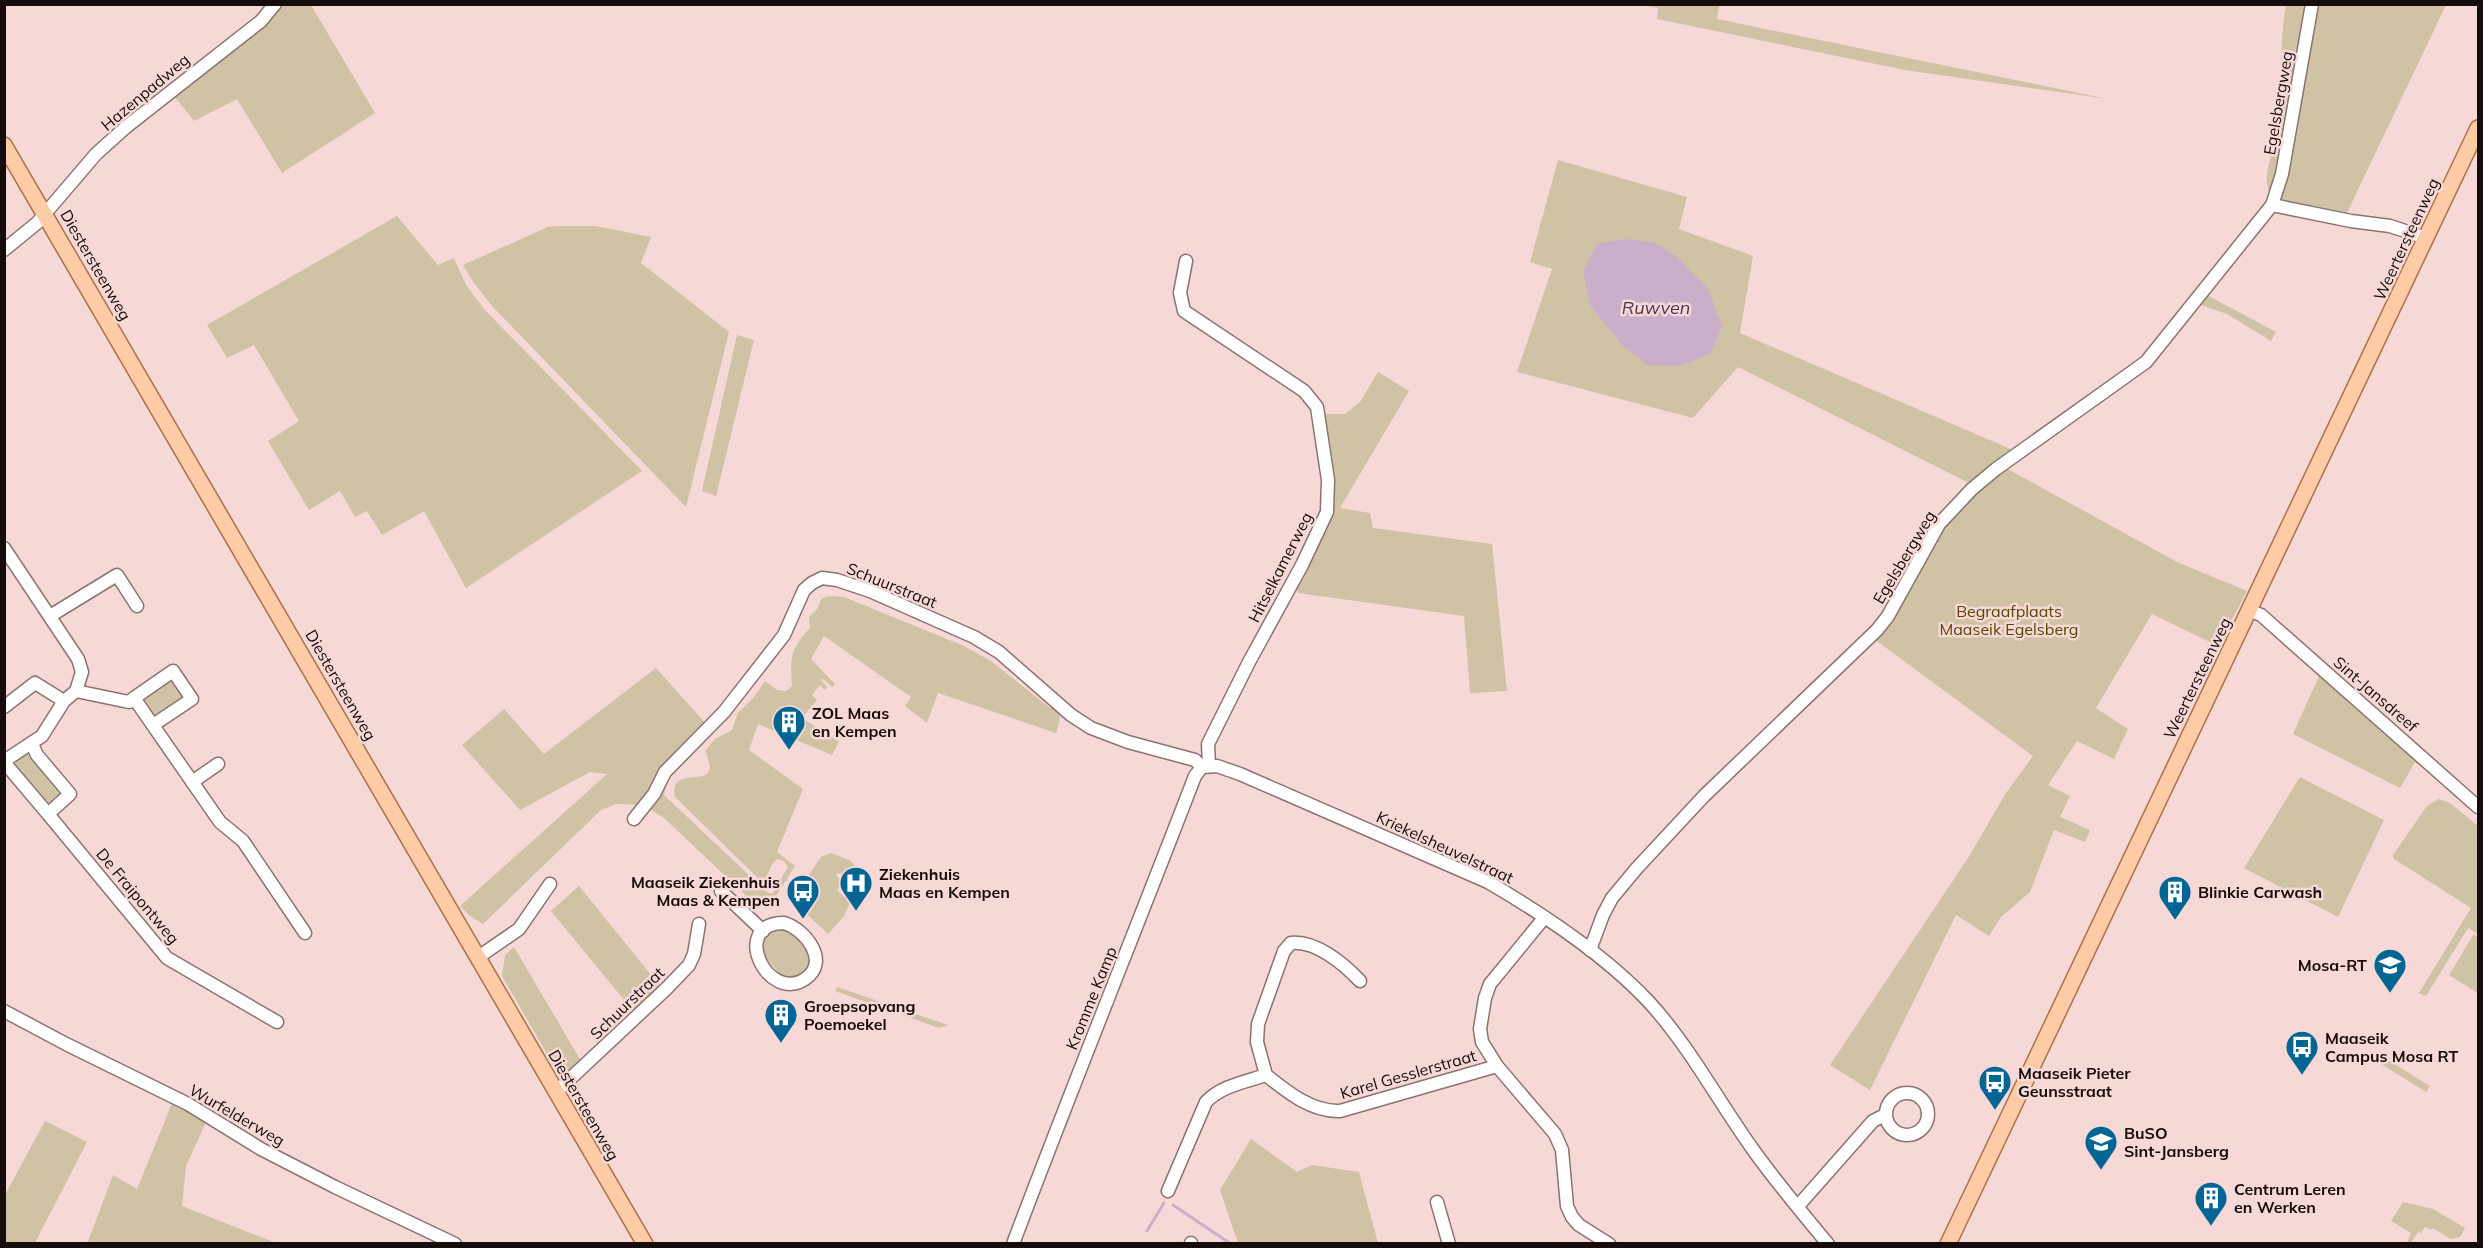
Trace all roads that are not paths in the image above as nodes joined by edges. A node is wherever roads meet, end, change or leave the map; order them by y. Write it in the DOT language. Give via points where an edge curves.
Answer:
graph roads {
  1 [pos="275,4"];
  2 [pos="2312,4"];
  3 [pos="2478,128"];
  4 [pos="4,145"];
  5 [pos="2272,205"];
  6 [pos="46,215"];
  7 [pos="2426,238"];
  8 [pos="4,250"];
  9 [pos="1186,261"];
  10 [pos="4,548"];
  11 [pos="136,606"];
  12 [pos="2249,610"];
  13 [pos="50,616"];
  14 [pos="76,691"];
  15 [pos="134,698"];
  16 [pos="64,700"];
  17 [pos="4,706"];
  18 [pos="153,725"];
  19 [pos="32,744"];
  20 [pos="4,761"];
  21 [pos="218,765"];
  22 [pos="1205,766"];
  23 [pos="192,782"];
  24 [pos="2478,807"];
  25 [pos="48,814"];
  26 [pos="634,819"];
  27 [pos="550,884"];
  28 [pos="721,891"];
  29 [pos="1544,918"];
  30 [pos="699,924"];
  31 [pos="763,931"];
  32 [pos="305,933"];
  33 [pos="1590,950"];
  34 [pos="477,958"];
  35 [pos="1360,981"];
  36 [pos="4,1011"];
  37 [pos="277,1022"];
  38 [pos="1497,1066"];
  39 [pos="1266,1075"];
  40 [pos="556,1092"];
  41 [pos="1885,1115"];
  42 [pos="1168,1191"];
  43 [pos="1437,1202"];
  44 [pos="1798,1206"];
  45 [pos="455,1244"];
  46 [pos="645,1244"];
  47 [pos="1013,1244"];
  48 [pos="1449,1244"];
  49 [pos="1609,1244"];
  50 [pos="1828,1244"];
  51 [pos="1947,1244"];
  1 -- 6 [label="street, Hazenpadweg" via="261,21 96,154"];
  2 -- 5 [label="street, Egelsbergweg" via="2282,174"];
  3 -- 7 [label="main road, Weertersteenweg"];
  4 -- 6 [label="main road, Diestersteenweg"];
  5 -- 7 [label="street" via="2390,226"];
  5 -- 33 [label="street, Egelsbergweg" via="2146,362 1996,470 1948,513 1877,630 1704,796 1637,868 1612,898"];
  6 -- 8 [label="street, Hazenpadweg"];
  6 -- 34 [label="main road, Diestersteenweg"];
  7 -- 12 [label="main road, Weertersteenweg"];
  9 -- 22 [label="street, Hitselkamerweg" via="1180,293 1184,311 1304,390 1317,407 1328,480 1327,512 1208,744"];
  10 -- 13 [label="street"];
  11 -- 13 [label="street" via="117,574"];
  12 -- 24 [label="street, Sint-Jansdreef" via="2261,615"];
  12 -- 51 [label="main road, Weertersteenweg"];
  13 -- 14 [label="street" via="81,666"];
  14 -- 15 [label="street" via="129,702"];
  14 -- 16 [label="street"];
  15 -- 18 [label="street"];
  15 -- 18 [label="street" via="173,671 192,699"];
  16 -- 17 [label="street" via="35,683"];
  16 -- 19 [label="street" via="42,736"];
  18 -- 23 [label="street"];
  19 -- 20 [label="street"];
  19 -- 25 [label="street" via="70,794"];
  20 -- 25 [label="street, De Fraipontweg"];
  21 -- 23 [label="street"];
  22 -- 26 [label="street, Schuurstraat" via="1091,728 999,652 974,638 870,591 822,579 804,590 784,635 724,712 665,772"];
  22 -- 29 [label="street, Kriekelsheuvelstraat" via="1240,774 1488,882"];
  22 -- 47 [label="street, Kromme Kamp" via="1195,776"];
  23 -- 32 [label="street" via="220,822 243,841"];
  25 -- 37 [label="street, De Fraipontweg" via="168,958"];
  27 -- 34 [label="street" via="519,929"];
  28 -- 31 [label="street"];
  29 -- 33 [label="street, Kriekelsheuvelstraat"];
  29 -- 38 [label="street" via="1490,984 1485,998 1482,1042"];
  30 -- 40 [label="street, Schuurstraat" via="689,965"];
  31 -- 31 [label="street" via="756,953 774,978 790,984 809,976 816,957 797,930 779,923"];
  33 -- 44 [label="street, Kriekelsheuvelstraat" via="1648,1002 1677,1037 1754,1150"];
  34 -- 40 [label="main road, Diestersteenweg"];
  35 -- 39 [label="street" via="1320,950 1303,941 1291,943 1284,951 1258,1024 1257,1042"];
  36 -- 45 [label="street, Wurfelderweg" via="188,1104 261,1149"];
  38 -- 39 [label="street, Karel Gesslerstraat" via="1326,1112"];
  38 -- 49 [label="street" via="1555,1134 1562,1150 1567,1206 1572,1216"];
  39 -- 42 [label="street" via="1223,1089 1206,1102"];
  40 -- 46 [label="main road, Diestersteenweg"];
  41 -- 44 [label="street" via="1873,1121"];
  43 -- 48 [label="street"];
  44 -- 50 [label="street, Kriekelsheuvelstraat"];
}
